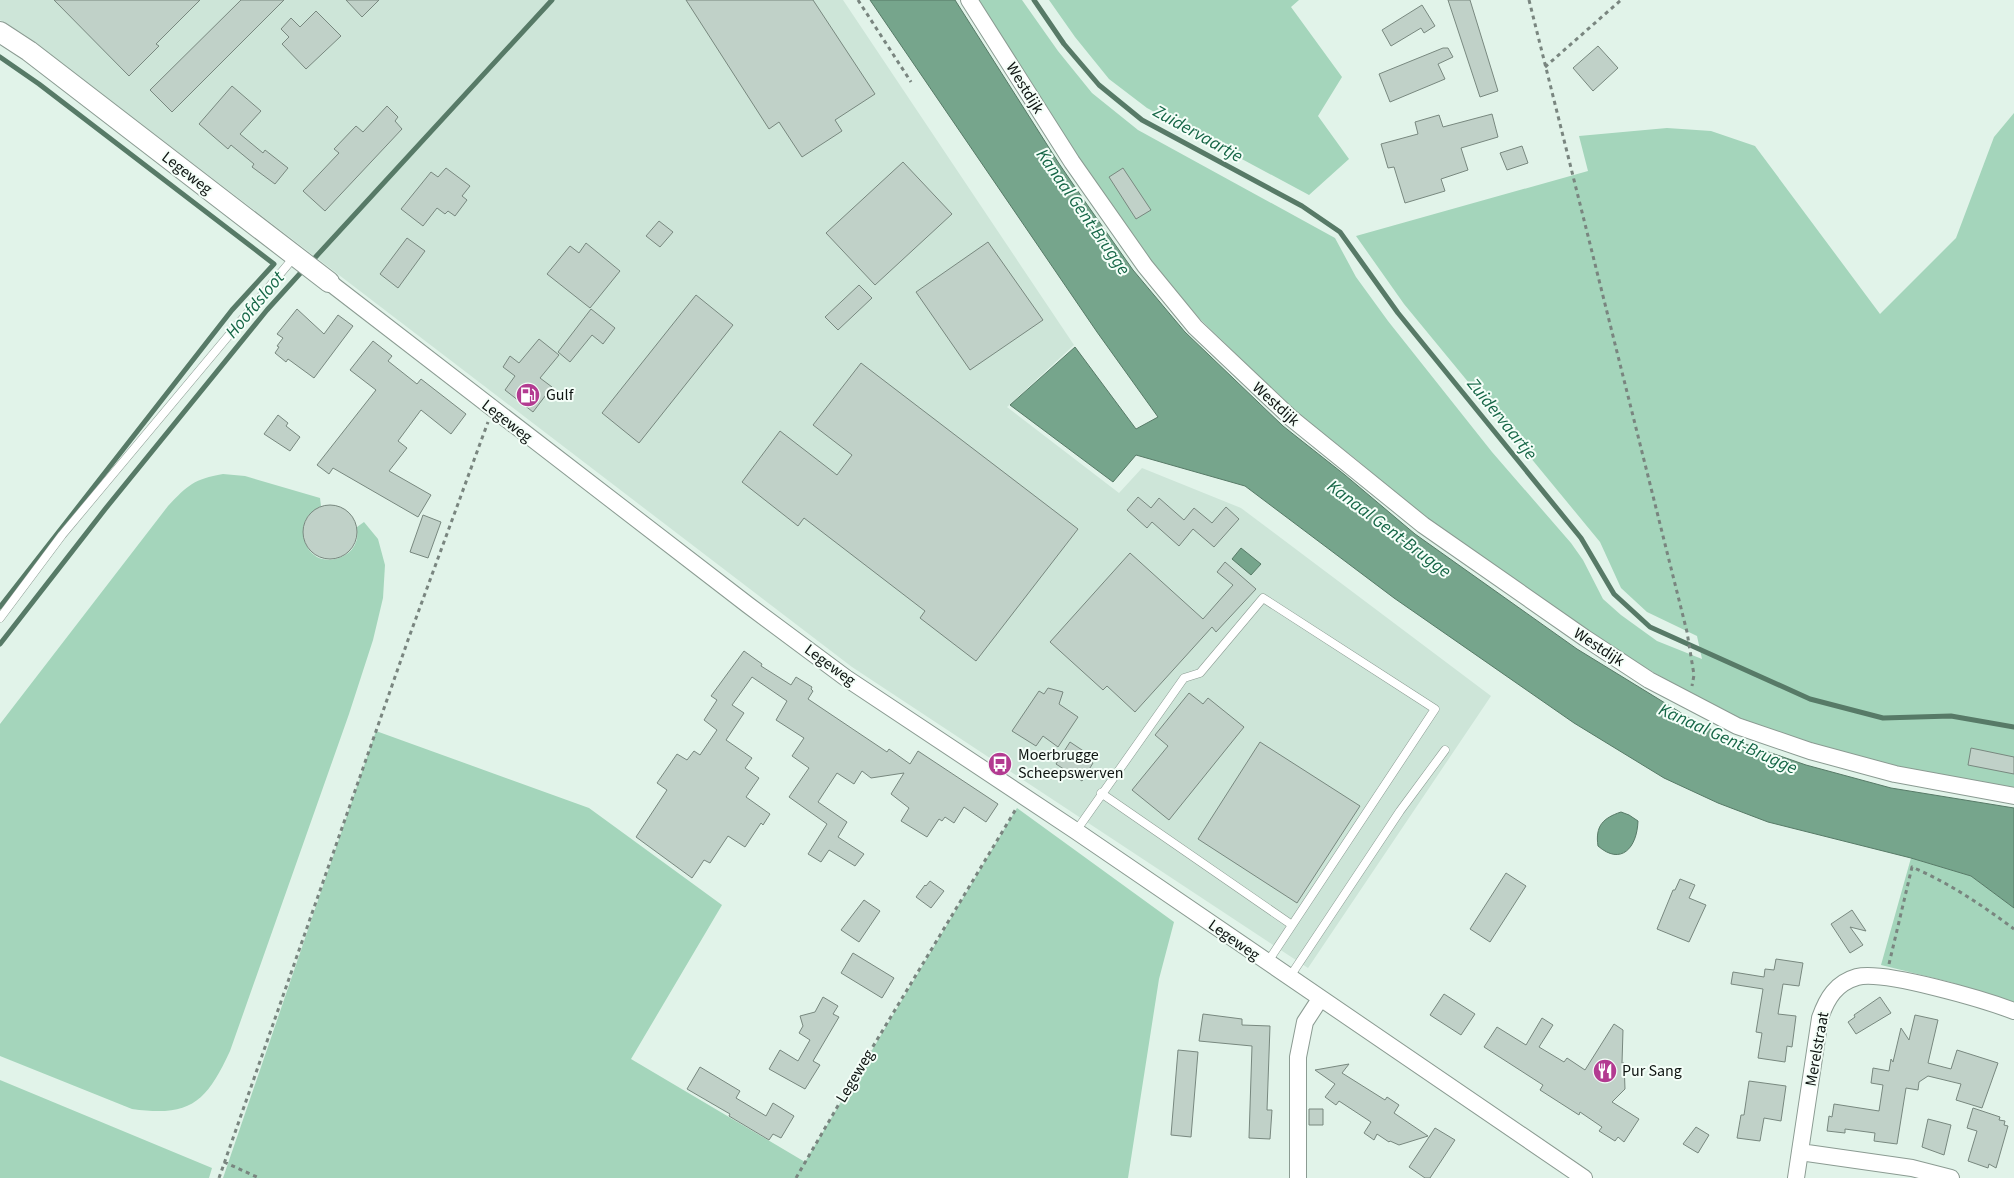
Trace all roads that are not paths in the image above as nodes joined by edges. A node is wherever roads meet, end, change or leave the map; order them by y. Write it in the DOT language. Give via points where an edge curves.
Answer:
graph roads {
  1 [pos="969,0"];
  2 [pos="0,32"];
  3 [pos="295,256"];
  4 [pos="329,282"];
  5 [pos="0,618"];
  6 [pos="1446,750"];
  7 [pos="1101,793"];
  8 [pos="2014,796"];
  9 [pos="1076,831"];
  10 [pos="1292,925"];
  11 [pos="1267,963"];
  12 [pos="1289,978"];
  13 [pos="1320,999"];
  14 [pos="2014,1011"];
  15 [pos="1800,1152"];
  16 [pos="1911,1173"];
  17 [pos="1298,1178"];
  18 [pos="1584,1178"];
  19 [pos="1796,1178"];
  20 [pos="1952,1178"];
  1 -- 8 [label="street, Westdijk" via="1072,162 1144,266 1195,326 1291,418 1423,525 1649,680 1737,726 1810,751 1894,774"];
  2 -- 3 [label="street, Legeweg"];
  3 -- 4 [label="street, Legeweg"];
  3 -- 5 [label="lane" via="62,535"];
  4 -- 9 [label="street, Legeweg" via="846,678"];
  6 -- 12 [label="lane" via="1400,811"];
  7 -- 9 [label="lane"];
  7 -- 10 [label="lane"];
  7 -- 10 [label="lane" via="1184,678 1200,673 1263,598 1435,709"];
  9 -- 11 [label="street, Legeweg"];
  10 -- 11 [label="lane"];
  11 -- 12 [label="street, Legeweg"];
  12 -- 13 [label="street, Legeweg"];
  13 -- 17 [label="street" via="1305,1022 1298,1057"];
  13 -- 18 [label="street, Legeweg"];
  14 -- 15 [label="street, Merelstraat" via="1886,977 1857,977 1834,990 1820,1018"];
  15 -- 16 [label="street"];
  15 -- 19 [label="street, Merelstraat"];
  16 -- 20 [label="street"];
}
